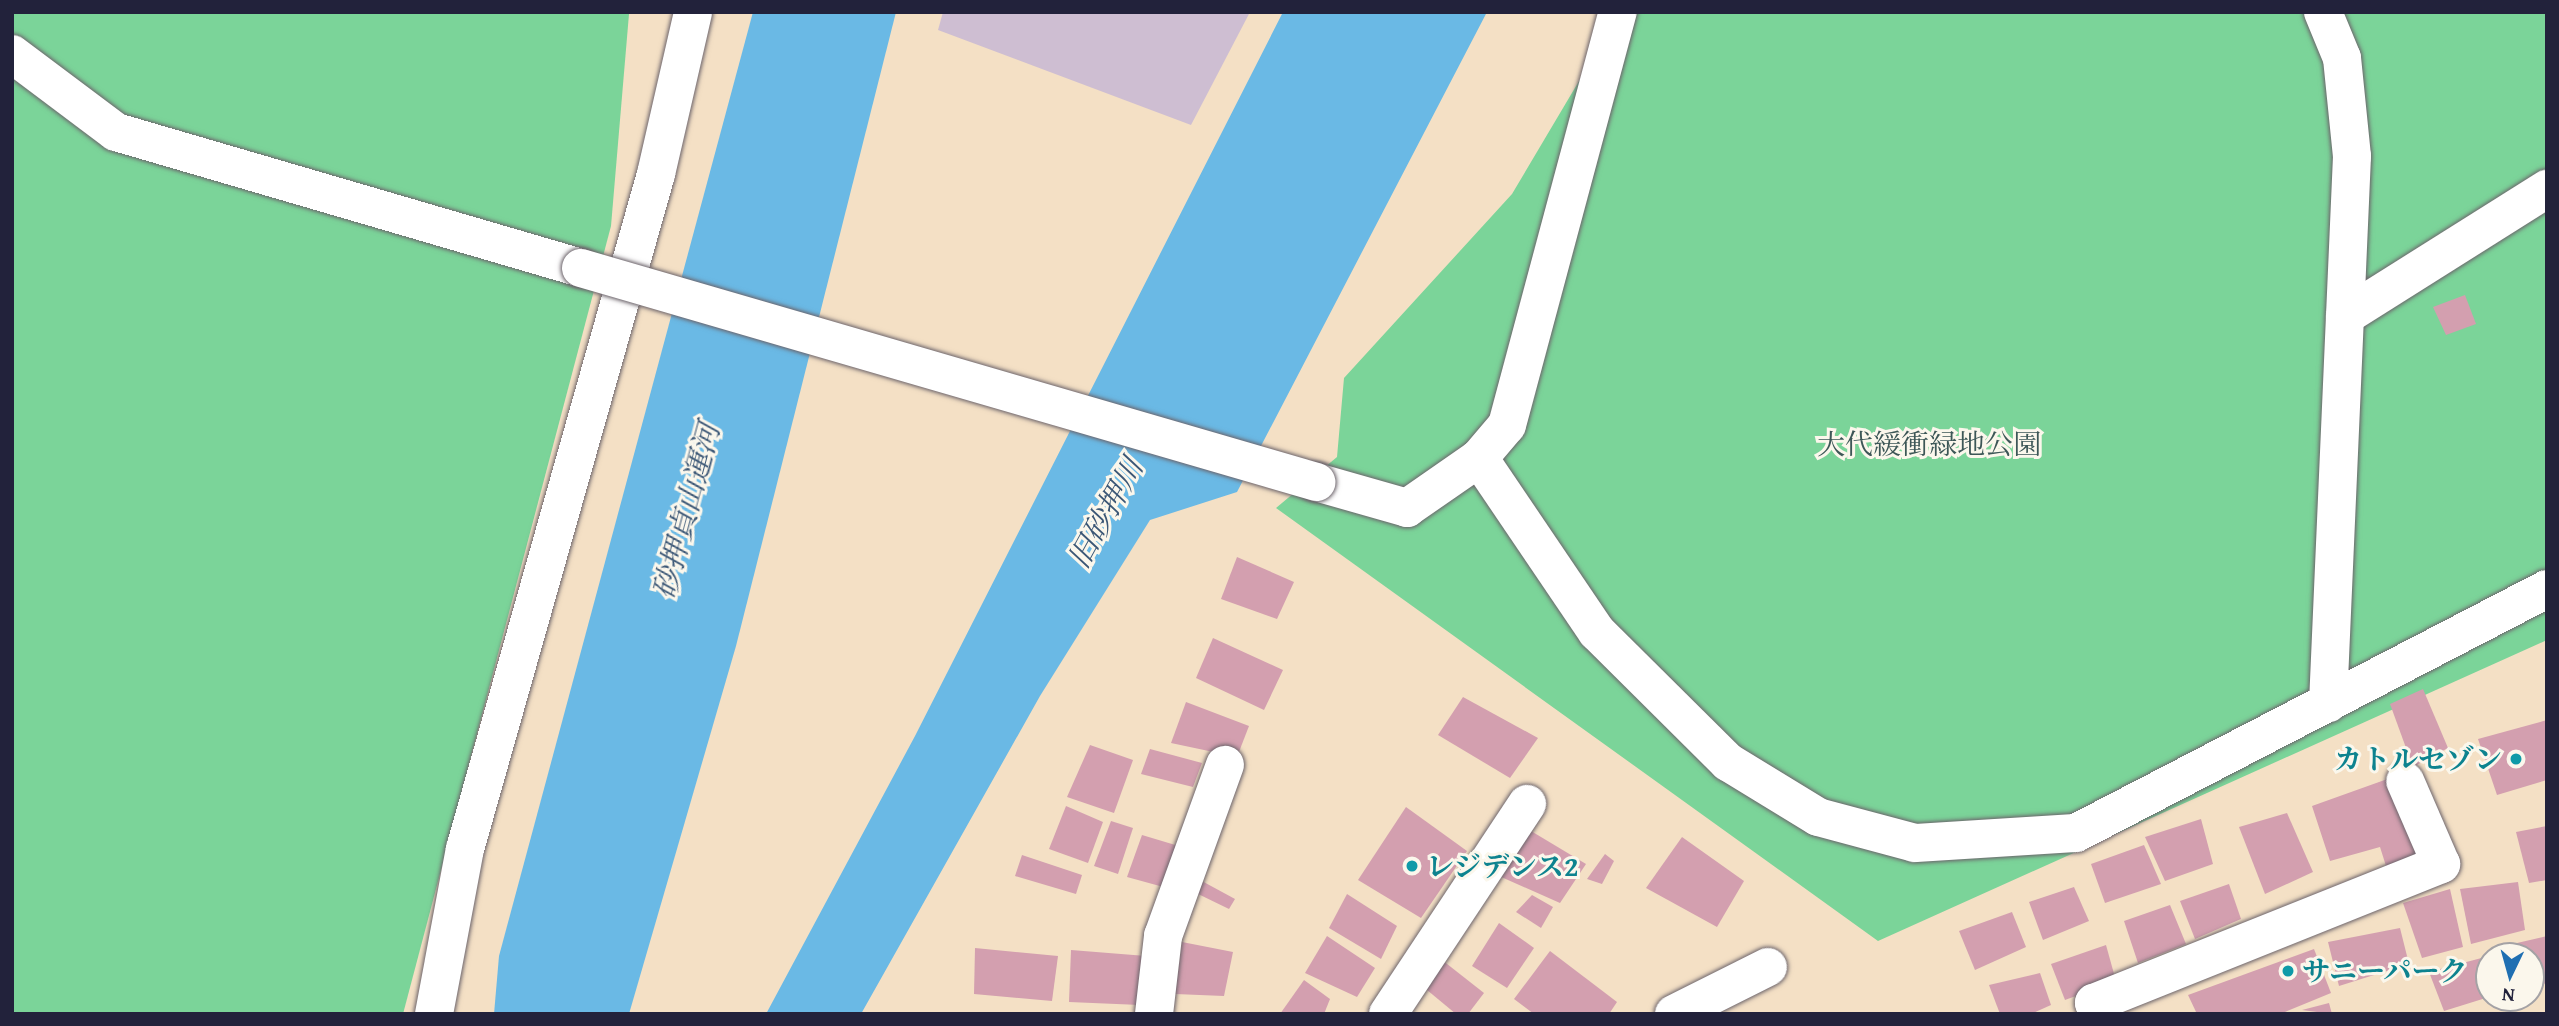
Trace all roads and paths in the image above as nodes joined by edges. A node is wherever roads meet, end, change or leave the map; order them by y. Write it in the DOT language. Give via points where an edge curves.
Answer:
graph roads {
  1 [pos="693,12"];
  2 [pos="1618,12"];
  3 [pos="2323,12"];
  4 [pos="12,54"];
  5 [pos="2547,189"];
  6 [pos="2345,316"];
  7 [pos="1479,458"];
  8 [pos="2547,589"];
  9 [pos="2328,703"];
  10 [pos="1225,765"];
  11 [pos="2405,781"];
  12 [pos="1527,803"];
  13 [pos="1768,967"];
  14 [pos="434,1014"];
  15 [pos="1154,1014"];
  16 [pos="1388,1014"];
  17 [pos="1674,1014"];
  18 [pos="2098,1014"];
  1 -- 14 [label="street" via="656,174 465,849"];
  2 -- 7 [label="street" via="1507,425"];
  3 -- 6 [label="street" via="2342,58 2353,156"];
  4 -- 7 [label="street, bridge" via="116,132 1407,508"];
  5 -- 6 [label="street"];
  6 -- 9 [label="street"];
  7 -- 9 [label="street" via="1597,632 1728,762 1818,817 1915,843 2076,833"];
  8 -- 9 [label="street"];
  10 -- 15 [label="street" via="1163,936"];
  11 -- 18 [label="street" via="2441,864 2094,1003"];
  12 -- 16 [label="street"];
  13 -- 17 [label="street"];
}
